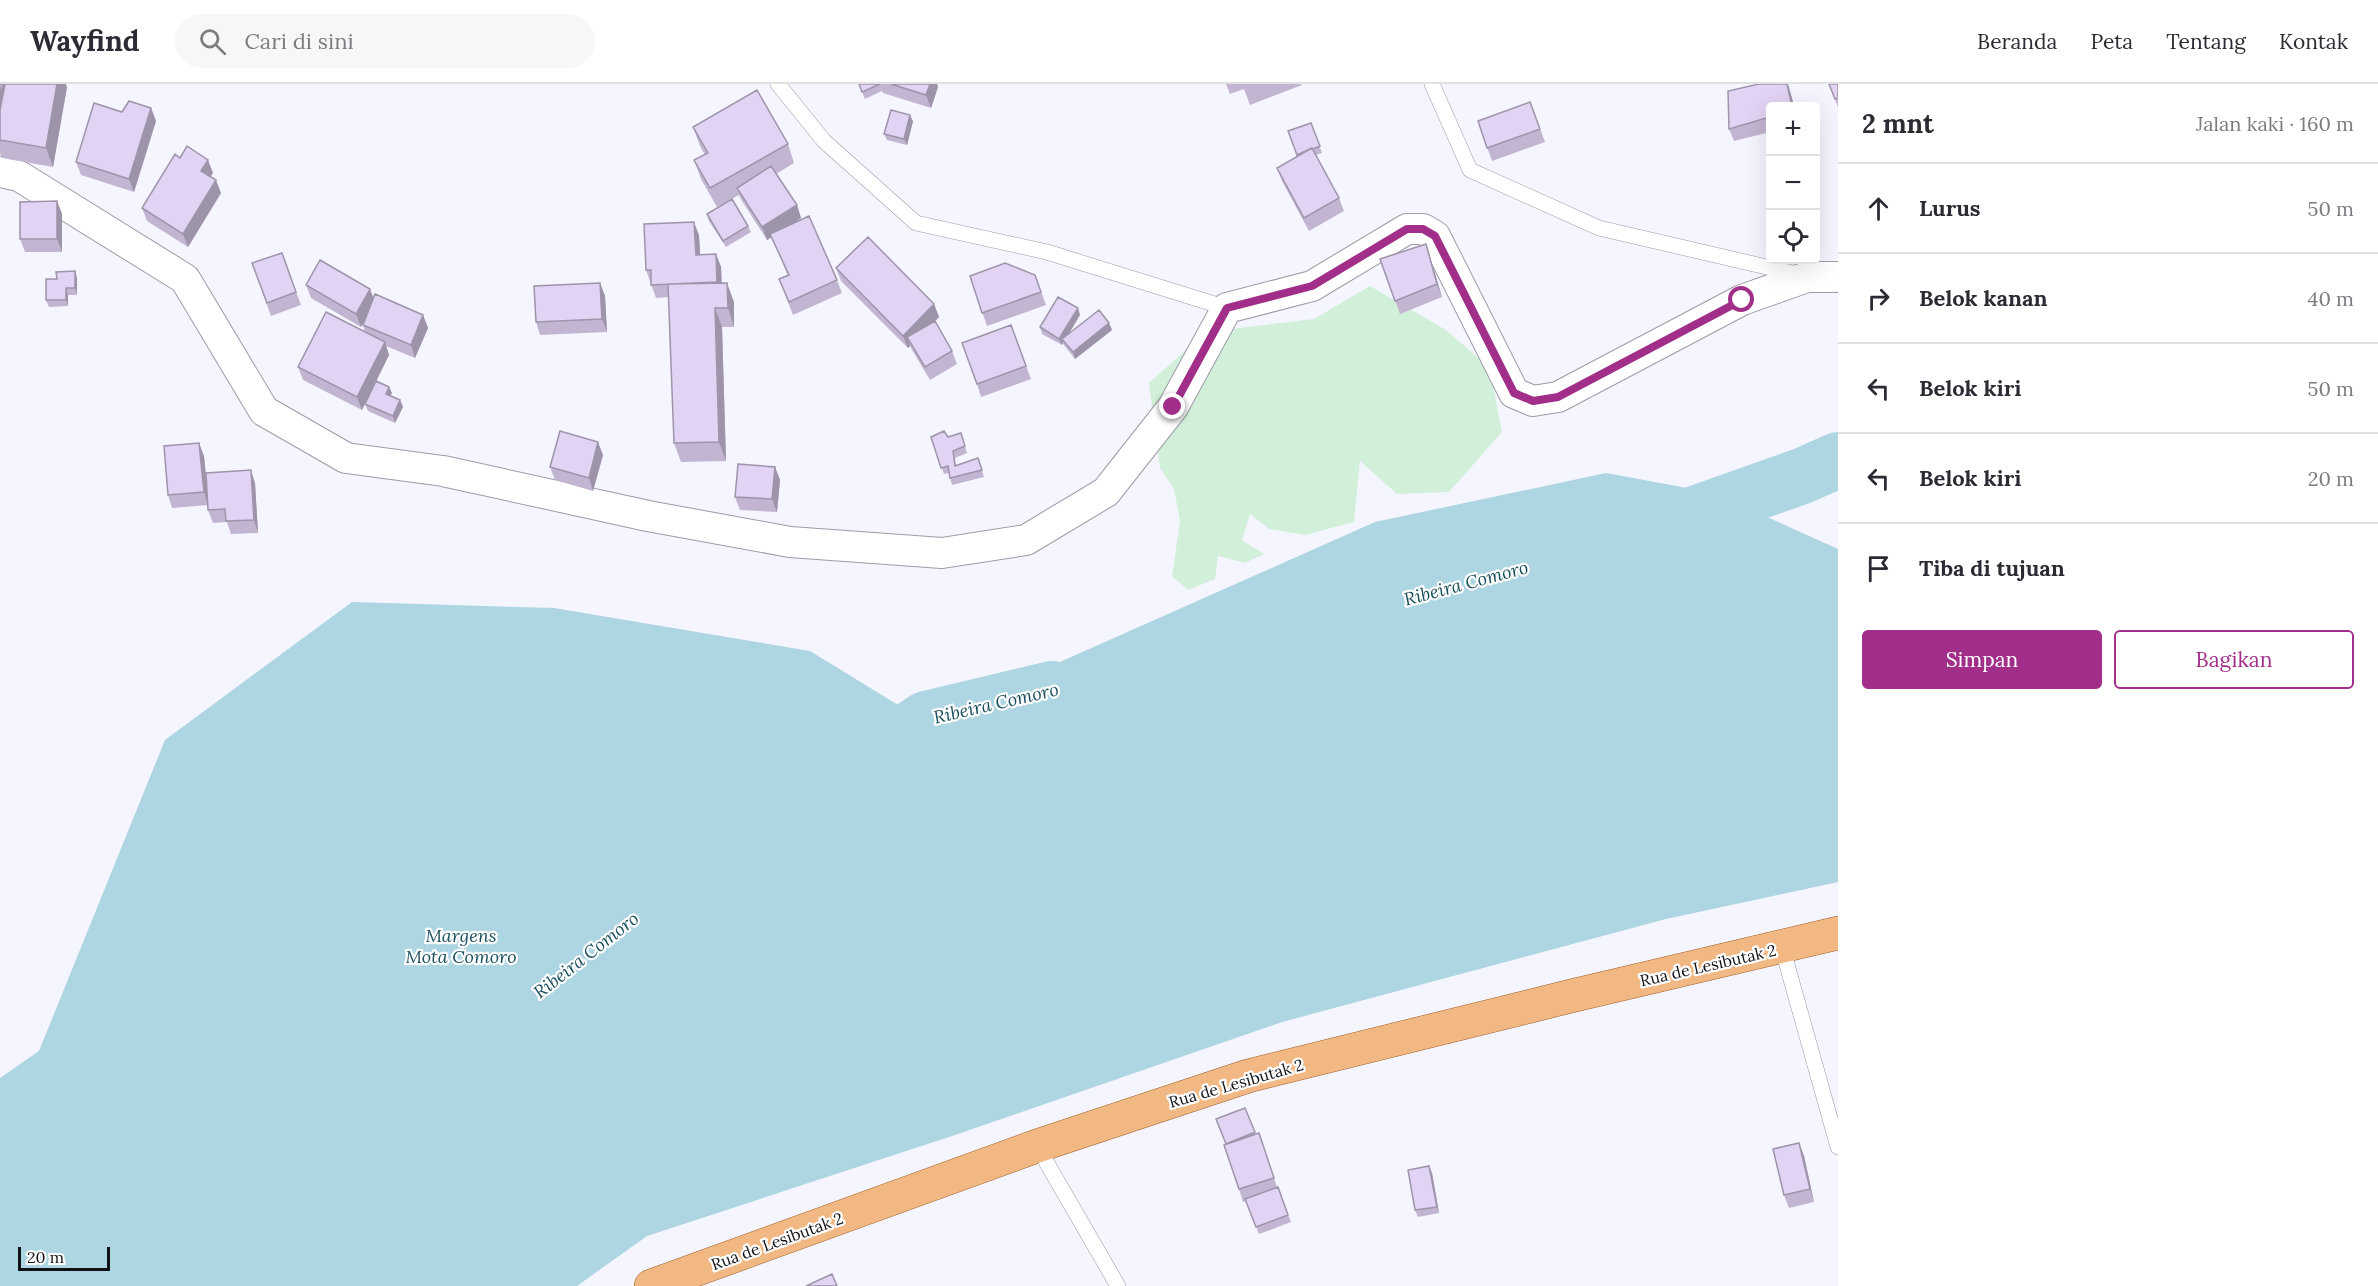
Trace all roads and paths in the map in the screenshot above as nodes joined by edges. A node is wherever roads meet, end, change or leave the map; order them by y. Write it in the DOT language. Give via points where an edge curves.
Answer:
graph roads {
  1 [pos="778,84"];
  2 [pos="1432,84"];
  3 [pos="0,172"];
  4 [pos="1806,277"];
  5 [pos="1838,277"];
  6 [pos="1227,308"];
  7 [pos="1838,933"];
  8 [pos="1782,947"];
  9 [pos="1037,1146"];
  10 [pos="1838,1147"];
  11 [pos="651,1286"];
  12 [pos="1118,1286"];
  1 -- 6 [label="lane" via="824,141 916,223 1047,252"];
  2 -- 4 [label="lane" via="1470,170 1599,228"];
  3 -- 6 [label="street" via="20,176 185,279 264,411 346,458 442,471 790,542 942,553 1026,540 1106,492 1173,407"];
  4 -- 5 [label="street"];
  4 -- 6 [label="street" via="1742,300 1558,397 1533,401 1514,393 1435,236 1423,229 1407,229 1312,286"];
  7 -- 8 [label="main road, Rua de Lesibutak 2"];
  8 -- 9 [label="main road, Rua de Lesibutak 2" via="1248,1076"];
  8 -- 10 [label="lane"];
  9 -- 11 [label="main road, Rua de Lesibutak 2"];
  9 -- 12 [label="lane"];
}
